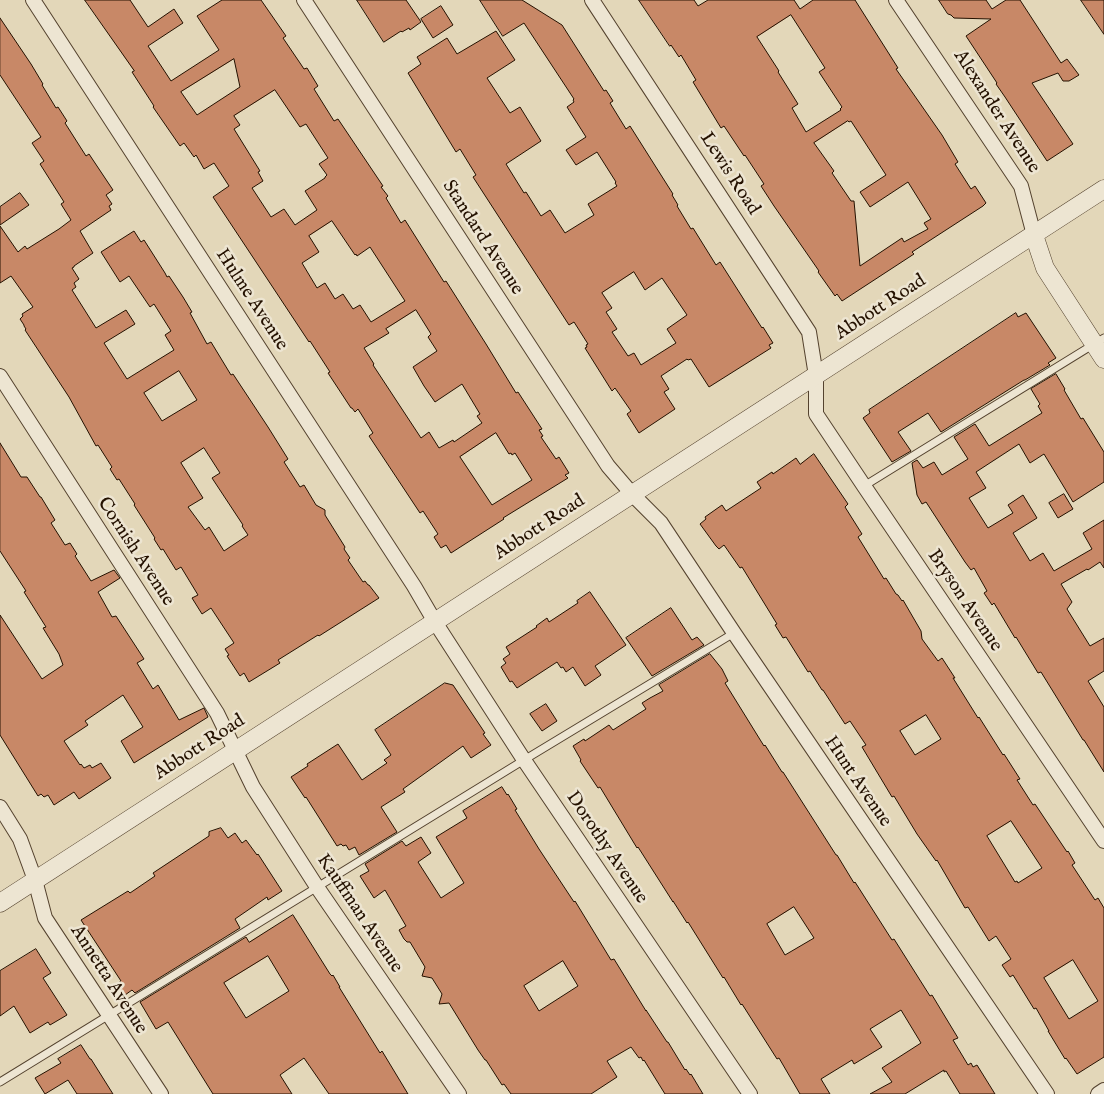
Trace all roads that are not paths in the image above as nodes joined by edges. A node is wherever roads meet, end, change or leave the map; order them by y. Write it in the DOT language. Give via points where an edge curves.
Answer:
graph roads {
  1 [pos="33,0"];
  2 [pos="304,0"];
  3 [pos="592,0"];
  4 [pos="896,0"];
  5 [pos="1104,189"];
  6 [pos="1034,235"];
  7 [pos="1099,341"];
  8 [pos="1104,359"];
  9 [pos="0,376"];
  10 [pos="816,376"];
  11 [pos="864,486"];
  12 [pos="632,494"];
  13 [pos="435,622"];
  14 [pos="734,633"];
  15 [pos="234,751"];
  16 [pos="524,760"];
  17 [pos="0,807"];
  18 [pos="1104,840"];
  19 [pos="35,880"];
  20 [pos="317,887"];
  21 [pos="0,903"];
  22 [pos="108,1015"];
  23 [pos="0,1082"];
  24 [pos="1104,1090"];
  25 [pos="161,1094"];
  26 [pos="459,1094"];
  27 [pos="750,1094"];
  28 [pos="1047,1094"];
  29 [pos="1098,1094"];
  1 -- 13 [label="street, Hulme Avenue"];
  2 -- 12 [label="street, Standard Avenue" via="608,466"];
  3 -- 10 [label="street, Lewis Road" via="809,332"];
  4 -- 6 [label="street, Alexander Avenue" via="1021,186"];
  5 -- 6 [label="street, Abbott Road"];
  6 -- 7 [label="street, Alexander Avenue" via="1045,268"];
  6 -- 10 [label="street, Abbott Road"];
  7 -- 8 [label="street, Alexander Avenue"];
  7 -- 11 [label="lane"];
  9 -- 15 [label="street, Cornish Avenue" via="216,713"];
  10 -- 11 [label="street, Bryson Avenue" via="816,414"];
  10 -- 12 [label="street, Abbott Road"];
  11 -- 18 [label="street, Bryson Avenue"];
  12 -- 13 [label="street, Abbott Road"];
  12 -- 14 [label="street, Hunt Avenue" via="661,523"];
  13 -- 15 [label="street, Abbott Road"];
  13 -- 16 [label="street, Dorothy Avenue"];
  14 -- 16 [label="lane"];
  14 -- 28 [label="street, Hunt Avenue"];
  15 -- 19 [label="street, Abbott Road"];
  15 -- 20 [label="street, Kauffman Avenue" via="253,787"];
  16 -- 20 [label="lane"];
  16 -- 27 [label="street, Dorothy Avenue"];
  17 -- 19 [label="street, Annetta Avenue" via="20,839"];
  19 -- 21 [label="street, Abbott Road"];
  19 -- 22 [label="street, Annetta Avenue" via="45,918"];
  20 -- 22 [label="lane"];
  20 -- 26 [label="street, Kauffman Avenue"];
  22 -- 23 [label="lane"];
  22 -- 25 [label="street, Annetta Avenue"];
  24 -- 29 [label="street"];
}
